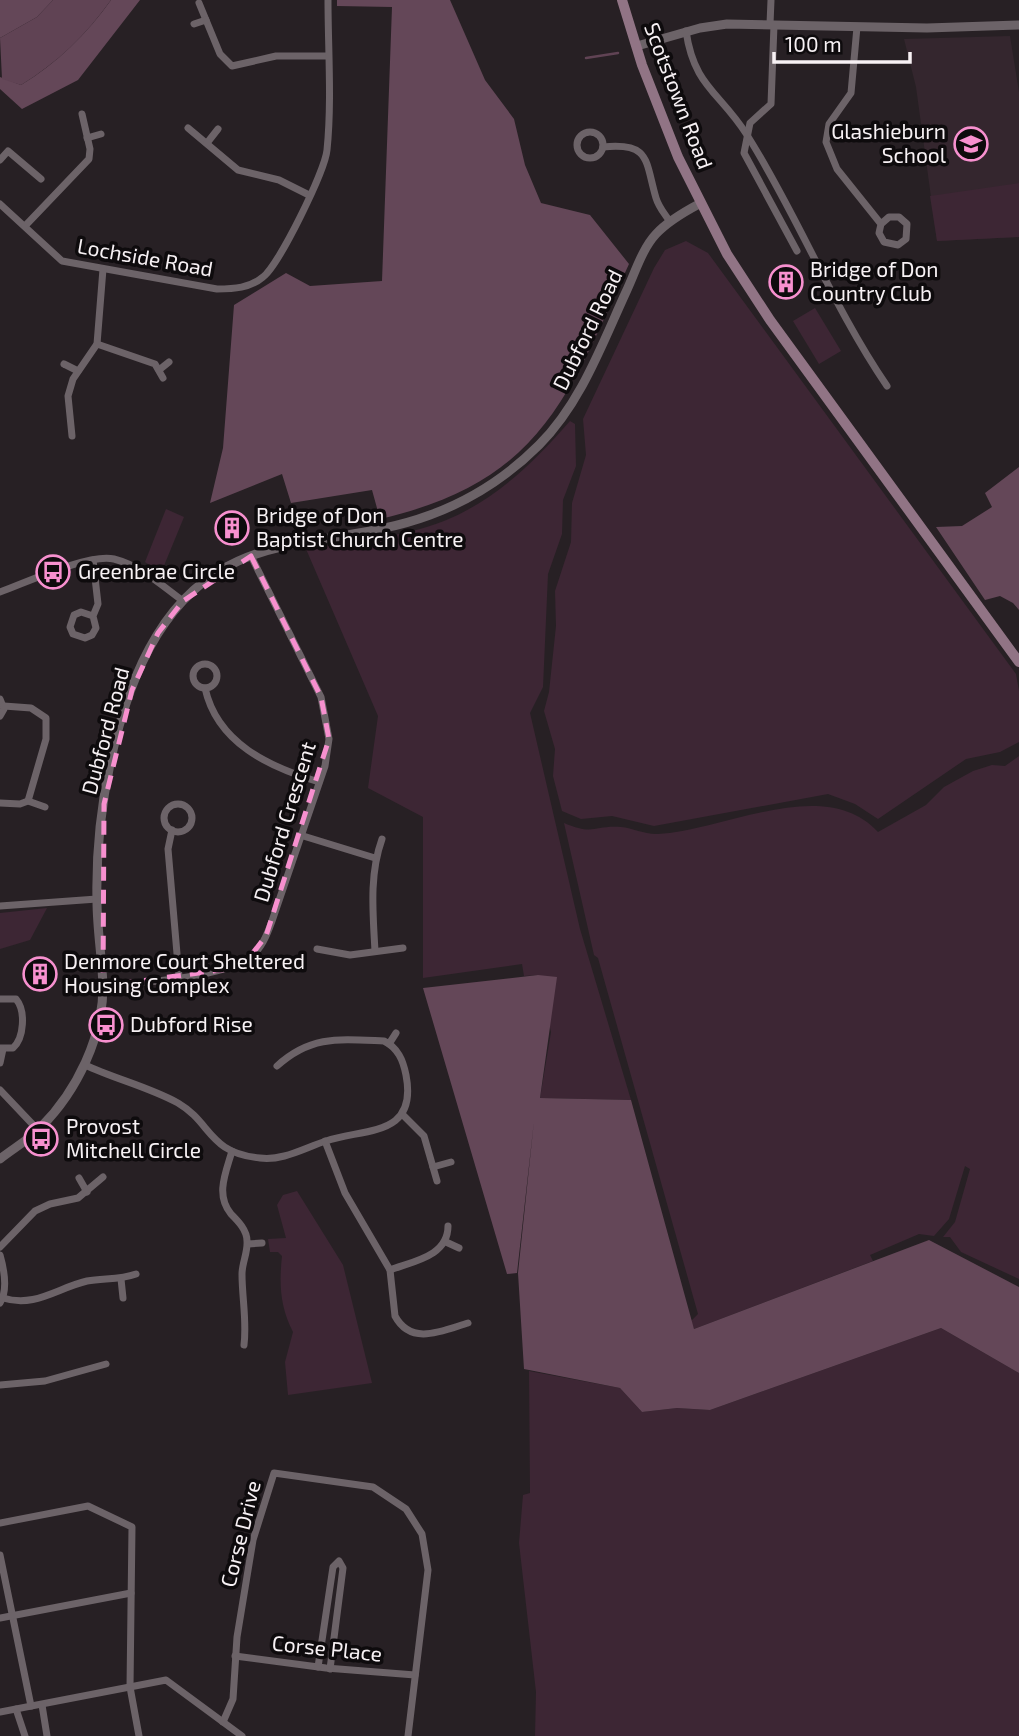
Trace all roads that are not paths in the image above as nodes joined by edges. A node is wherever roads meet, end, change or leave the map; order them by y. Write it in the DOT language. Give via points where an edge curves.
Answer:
graph roads {
  1 [pos="328,0"];
  2 [pos="622,0"];
  3 [pos="771,0"];
  4 [pos="199,3"];
  5 [pos="206,20"];
  6 [pos="194,24"];
  7 [pos="772,24"];
  8 [pos="1019,24"];
  9 [pos="857,27"];
  10 [pos="686,31"];
  11 [pos="637,46"];
  12 [pos="328,56"];
  13 [pos="82,114"];
  14 [pos="188,128"];
  15 [pos="218,129"];
  16 [pos="746,133"];
  17 [pos="101,134"];
  18 [pos="87,138"];
  19 [pos="206,143"];
  20 [pos="603,147"];
  21 [pos="0,160"];
  22 [pos="41,179"];
  23 [pos="309,195"];
  24 [pos="0,204"];
  25 [pos="699,204"];
  26 [pos="670,222"];
  27 [pos="881,223"];
  28 [pos="25,226"];
  29 [pos="797,251"];
  30 [pos="103,269"];
  31 [pos="97,344"];
  32 [pos="169,362"];
  33 [pos="64,364"];
  34 [pos="78,372"];
  35 [pos="887,386"];
  36 [pos="72,436"];
  37 [pos="251,556"];
  38 [pos="93,560"];
  39 [pos="0,592"];
  40 [pos="183,601"];
  41 [pos="93,616"];
  42 [pos="1019,663"];
  43 [pos="205,688"];
  44 [pos="2,702"];
  45 [pos="0,716"];
  46 [pos="319,782"];
  47 [pos="28,801"];
  48 [pos="0,803"];
  49 [pos="45,807"];
  50 [pos="172,830"];
  51 [pos="300,835"];
  52 [pos="382,839"];
  53 [pos="375,858"];
  54 [pos="97,899"];
  55 [pos="0,906"];
  56 [pos="403,948"];
  57 [pos="317,949"];
  58 [pos="375,951"];
  59 [pos="329,953"];
  60 [pos="327,962"];
  61 [pos="179,977"];
  62 [pos="103,986"];
  63 [pos="0,999"];
  64 [pos="396,1033"];
  65 [pos="389,1044"];
  66 [pos="1,1048"];
  67 [pos="0,1063"];
  68 [pos="85,1065"];
  69 [pos="277,1066"];
  70 [pos="0,1090"];
  71 [pos="402,1114"];
  72 [pos="38,1130"];
  73 [pos="325,1141"];
  74 [pos="232,1151"];
  75 [pos="0,1159"];
  76 [pos="451,1161"];
  77 [pos="433,1167"];
  78 [pos="103,1177"];
  79 [pos="79,1178"];
  80 [pos="437,1181"];
  81 [pos="88,1192"];
  82 [pos="448,1226"];
  83 [pos="446,1242"];
  84 [pos="262,1243"];
  85 [pos="248,1244"];
  86 [pos="0,1247"];
  87 [pos="459,1248"];
  88 [pos="0,1255"];
  89 [pos="390,1270"];
  90 [pos="136,1274"];
  91 [pos="121,1279"];
  92 [pos="123,1298"];
  93 [pos="2,1300"];
  94 [pos="468,1323"];
  95 [pos="244,1345"];
  96 [pos="106,1364"];
  97 [pos="0,1385"];
  98 [pos="0,1523"];
  99 [pos="0,1555"];
  100 [pos="131,1593"];
  101 [pos="13,1616"];
  102 [pos="0,1618"];
  103 [pos="235,1656"];
  104 [pos="318,1667"];
  105 [pos="330,1668"];
  106 [pos="415,1675"];
  107 [pos="130,1687"];
  108 [pos="41,1704"];
  109 [pos="31,1706"];
  110 [pos="16,1709"];
  111 [pos="0,1712"];
  112 [pos="223,1722"];
  113 [pos="25,1736"];
  114 [pos="47,1736"];
  115 [pos="139,1736"];
  116 [pos="242,1736"];
  117 [pos="408,1736"];
  1 -- 12 [label="street, Lochside Road"];
  2 -- 11 [label="main road, Scotstown Road"];
  3 -- 7 [label="street"];
  4 -- 5 [label="street"];
  5 -- 6 [label="street"];
  5 -- 12 [label="street" via="220,54 232,66 276,56"];
  7 -- 9 [label="street"];
  7 -- 10 [label="street" via="727,24"];
  7 -- 16 [label="street" via="771,104"];
  8 -- 9 [label="street" via="950,29"];
  9 -- 27 [label="street" via="854,84 829,124 826,142 837,169"];
  10 -- 11 [label="street"];
  10 -- 16 [label="street" via="691,60"];
  11 -- 25 [label="main road, Scotstown Road"];
  12 -- 23 [label="street, Lochside Road" via="327,148 322,171"];
  13 -- 18 [label="street"];
  14 -- 19 [label="street"];
  15 -- 19 [label="street"];
  16 -- 29 [label="street" via="745,156"];
  16 -- 35 [label="street" via="859,345"];
  17 -- 18 [label="street"];
  18 -- 28 [label="street" via="87,162"];
  19 -- 23 [label="street" via="246,174 279,180"];
  20 -- 26 [label="street" via="620,145 642,153 656,200"];
  21 -- 22 [label="street" via="8,151"];
  23 -- 30 [label="street, Lochside Road" via="266,276 247,286 217,289"];
  24 -- 28 [label="street, Lochside Road"];
  25 -- 26 [label="street, Dubford Road"];
  25 -- 42 [label="main road, Scotstown Road" via="762,309"];
  26 -- 37 [label="street, Dubford Road" via="647,248 569,408 510,471 471,497 428,516 303,540"];
  27 -- 27 [label="street" via="899,217 907,224 906,239 898,245 884,242 879,233"];
  28 -- 30 [label="street, Lochside Road" via="55,257"];
  30 -- 31 [label="street"];
  31 -- 32 [label="street" via="145,359 161,374"];
  31 -- 34 [label="street"];
  33 -- 34 [label="street"];
  34 -- 36 [label="street" via="68,396"];
  37 -- 40 [label="street, Dubford Road"];
  37 -- 46 [label="street, Dubford Crescent" via="327,715 328,750"];
  38 -- 39 [label="street"];
  38 -- 40 [label="street" via="111,558 136,568"];
  38 -- 41 [label="street" via="98,604"];
  40 -- 54 [label="street, Dubford Road" via="158,634 132,690 108,778"];
  43 -- 46 [label="street" via="223,727 246,749 272,765"];
  44 -- 45 [label="street"];
  44 -- 47 [label="street" via="32,708 46,718 46,739"];
  46 -- 51 [label="street, Dubford Crescent"];
  47 -- 48 [label="street"];
  47 -- 49 [label="street"];
  50 -- 61 [label="street" via="168,849"];
  51 -- 53 [label="street"];
  51 -- 61 [label="street, Dubford Crescent" via="259,947 228,969"];
  52 -- 53 [label="street"];
  53 -- 58 [label="street"];
  54 -- 55 [label="street"];
  54 -- 62 [label="street, Dubford Road"];
  56 -- 58 [label="street"];
  57 -- 59 [label="street"];
  58 -- 59 [label="street"];
  59 -- 60 [label="street"];
  61 -- 62 [label="street, Dubford Crescent"];
  62 -- 68 [label="street, Dubford Road"];
  63 -- 66 [label="street" via="16,999 22,1012 20,1041 13,1048"];
  64 -- 65 [label="street"];
  65 -- 69 [label="street" via="326,1041 301,1046"];
  65 -- 71 [label="street" via="401,1058 406,1074"];
  66 -- 67 [label="street"];
  68 -- 72 [label="street, Dubford Road"];
  68 -- 74 [label="street" via="181,1105 212,1138"];
  70 -- 72 [label="street"];
  71 -- 73 [label="street" via="387,1128"];
  71 -- 77 [label="street" via="424,1136"];
  72 -- 75 [label="street, Dubford Road"];
  73 -- 74 [label="street" via="274,1158"];
  73 -- 89 [label="street" via="345,1193"];
  74 -- 85 [label="street" via="222,1185 223,1199"];
  76 -- 77 [label="street"];
  77 -- 80 [label="street"];
  78 -- 81 [label="street"];
  79 -- 81 [label="street"];
  81 -- 86 [label="street" via="35,1211"];
  82 -- 83 [label="street"];
  83 -- 87 [label="street"];
  83 -- 89 [label="street" via="428,1255"];
  84 -- 85 [label="street"];
  85 -- 95 [label="street" via="242,1271"];
  88 -- 93 [label="street"];
  89 -- 94 [label="street" via="395,1316 406,1331 420,1335"];
  90 -- 91 [label="street"];
  91 -- 92 [label="street"];
  91 -- 93 [label="street" via="89,1281 33,1302"];
  96 -- 97 [label="street" via="45,1381"];
  98 -- 100 [label="street" via="88,1506 127,1525 133,1531"];
  99 -- 101 [label="street"];
  100 -- 101 [label="street"];
  100 -- 107 [label="street"];
  101 -- 102 [label="street"];
  101 -- 109 [label="street"];
  103 -- 104 [label="street, Corse Place"];
  103 -- 106 [label="street, Corse Drive" via="253,1540 274,1473 373,1488 398,1502 417,1524 428,1562"];
  103 -- 112 [label="street, Corse Drive" via="233,1699"];
  104 -- 105 [label="street, Corse Place"];
  104 -- 105 [label="street" via="332,1567 339,1561 343,1568"];
  105 -- 106 [label="street, Corse Place"];
  106 -- 117 [label="street, Corse Drive"];
  107 -- 108 [label="street"];
  107 -- 112 [label="street" via="171,1681"];
  107 -- 115 [label="street"];
  108 -- 109 [label="street"];
  108 -- 114 [label="street"];
  109 -- 110 [label="street"];
  110 -- 111 [label="street"];
  110 -- 113 [label="street"];
  112 -- 116 [label="street"];
}
